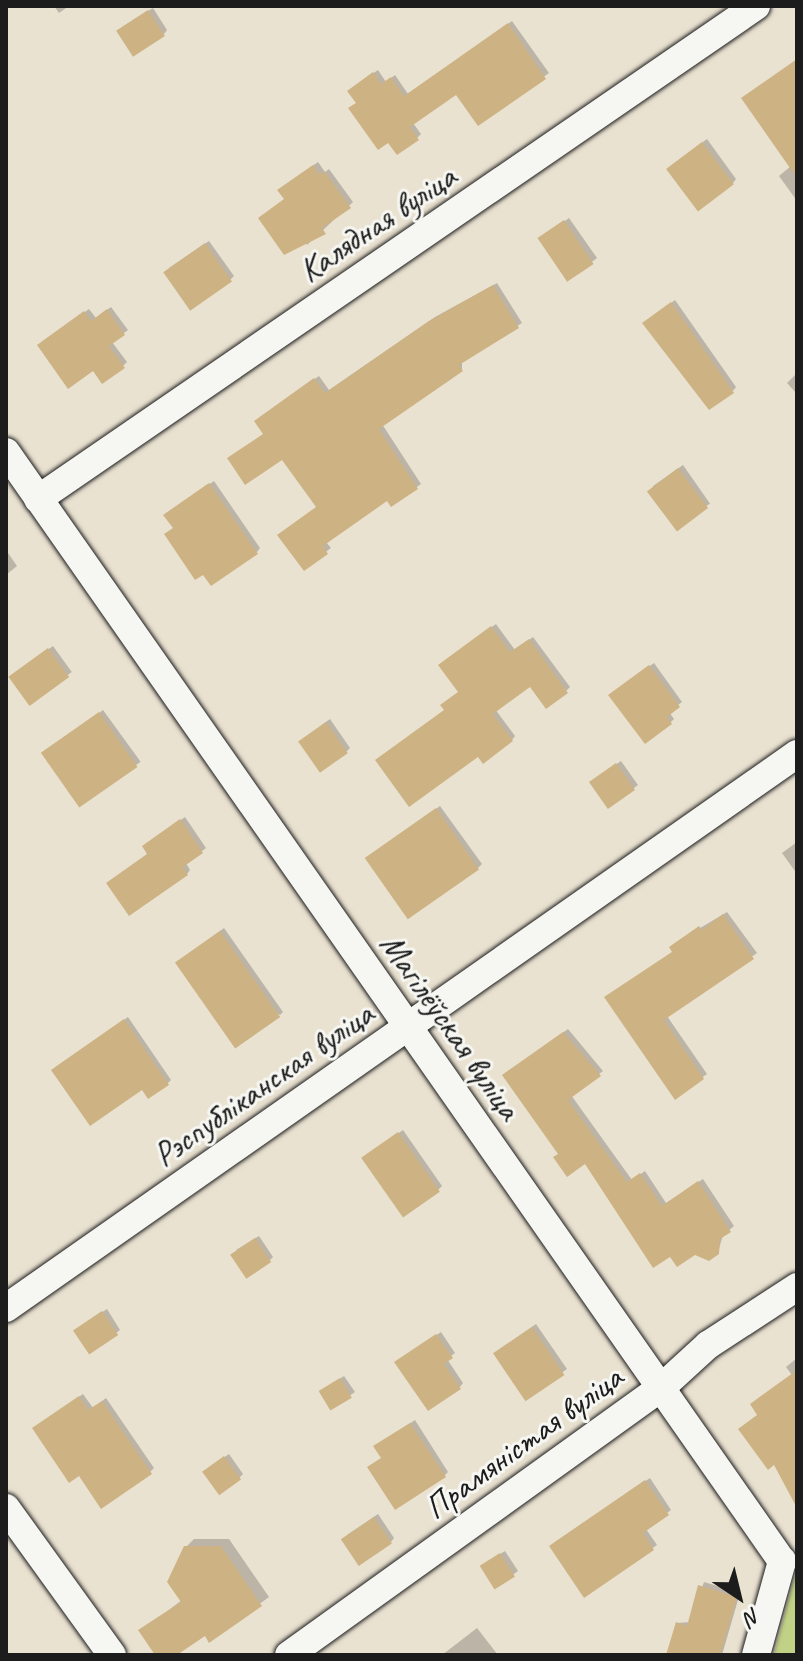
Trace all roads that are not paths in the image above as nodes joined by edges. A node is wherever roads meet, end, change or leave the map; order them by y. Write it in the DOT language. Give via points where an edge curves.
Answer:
graph roads {
  1 [pos="756,6"];
  2 [pos="6,452"];
  3 [pos="38,499"];
  4 [pos="797,754"];
  5 [pos="408,1027"];
  6 [pos="797,1287"];
  7 [pos="6,1308"];
  8 [pos="661,1388"];
  9 [pos="6,1508"];
  10 [pos="789,1562"];
  11 [pos="112,1655"];
  12 [pos="289,1655"];
  13 [pos="756,1655"];
  1 -- 3 [label="street, Калядная вуліца"];
  2 -- 3 [label="street, Магілёўская вуліца"];
  3 -- 5 [label="street, Магілёўская вуліца"];
  4 -- 5 [label="street, Рэспубліканская вуліца"];
  5 -- 7 [label="street, Рэспубліканская вуліца"];
  5 -- 8 [label="street, Магілёўская вуліца"];
  6 -- 8 [label="street, Прамяністая вуліца" via="708,1345"];
  8 -- 10 [label="street, Магілёўская вуліца"];
  8 -- 12 [label="street, Прамяністая вуліца"];
  9 -- 11 [label="street"];
  10 -- 13 [label="street, Магілёўская вуліца"];
}
